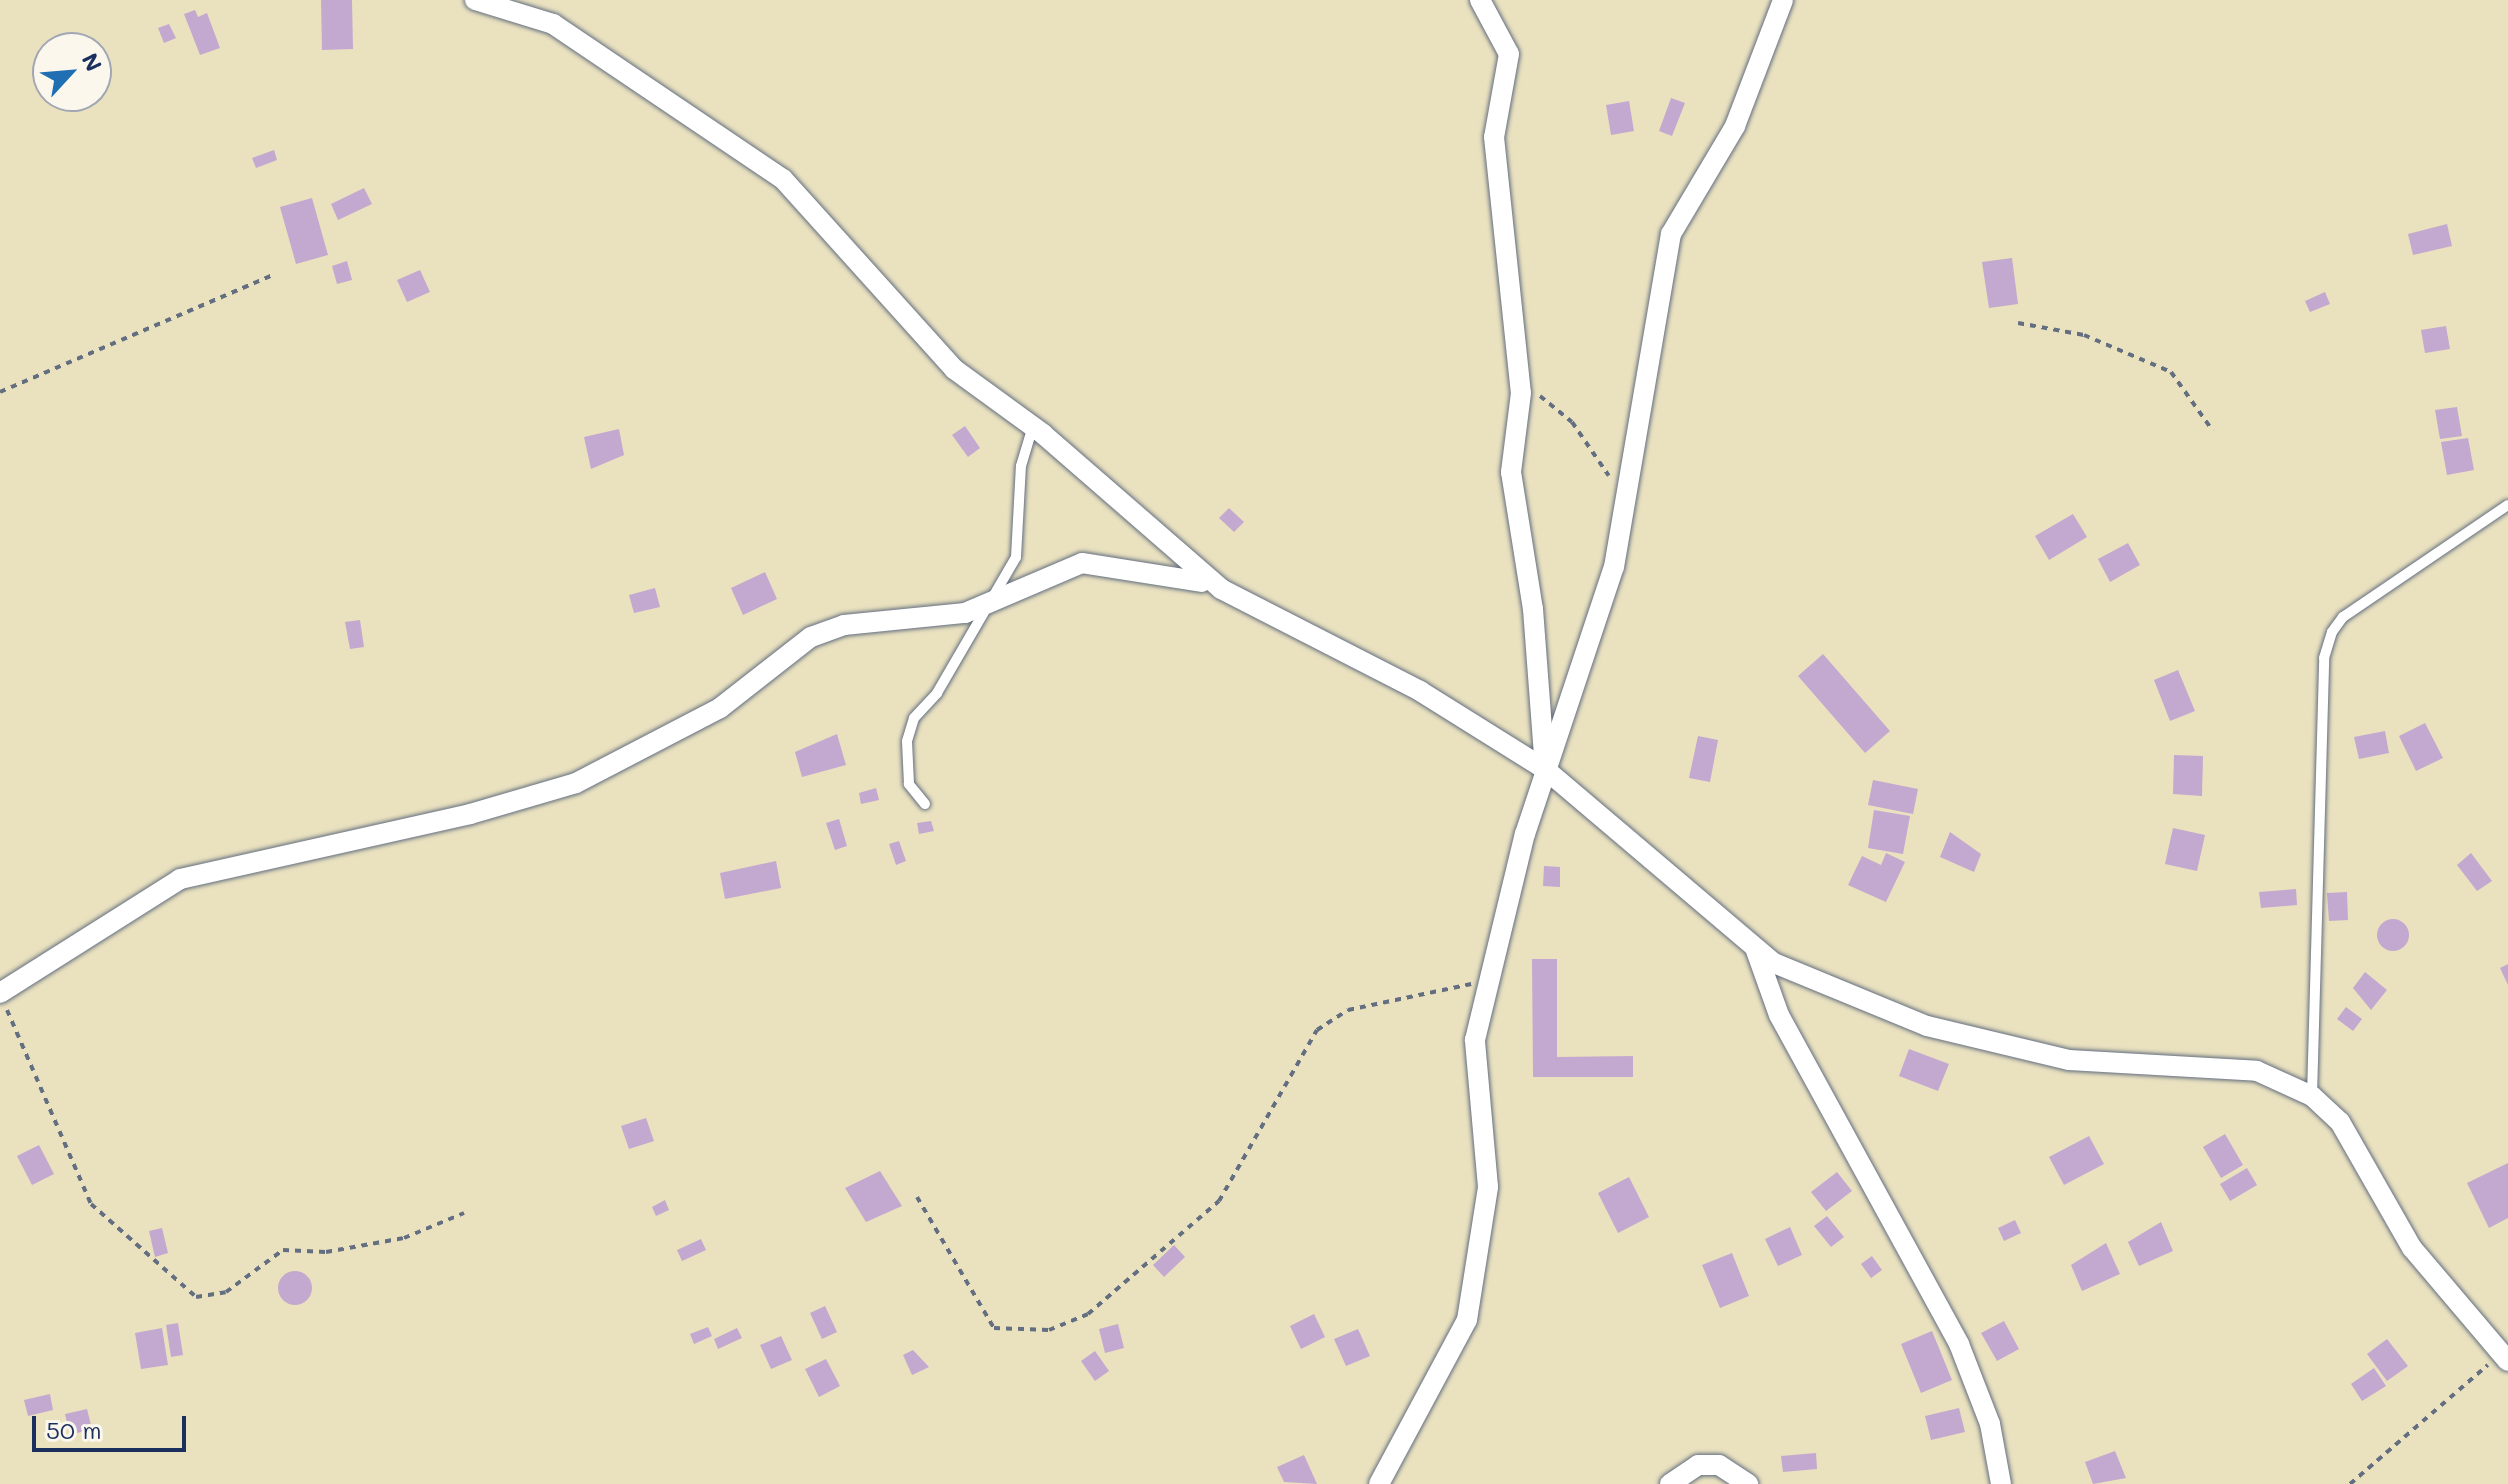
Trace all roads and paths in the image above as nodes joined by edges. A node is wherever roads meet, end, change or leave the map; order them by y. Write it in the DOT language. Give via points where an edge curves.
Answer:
graph roads {
  1 [pos="475,0"];
  2 [pos="1480,0"];
  3 [pos="1783,0"];
  4 [pos="275,274"];
  5 [pos="2018,323"];
  6 [pos="1521,385"];
  7 [pos="0,392"];
  8 [pos="1033,426"];
  9 [pos="2213,431"];
  10 [pos="1624,499"];
  11 [pos="2508,505"];
  12 [pos="1221,589"];
  13 [pos="986,603"];
  14 [pos="1545,769"];
  15 [pos="925,804"];
  16 [pos="1755,948"];
  17 [pos="1493,981"];
  18 [pos="0,993"];
  19 [pos="2312,1096"];
  20 [pos="917,1197"];
  21 [pos="464,1213"];
  22 [pos="2506,1358"];
  23 [pos="1379,1484"];
  24 [pos="1670,1484"];
  25 [pos="1748,1484"];
  26 [pos="2001,1484"];
  27 [pos="2350,1484"];
  1 -- 8 [label="street" via="553,24 783,179 954,369"];
  2 -- 6 [label="street" via="1509,54 1494,137"];
  3 -- 10 [label="street" via="1735,126 1671,234"];
  4 -- 7 [label="path"];
  5 -- 9 [label="path" via="2084,335 2171,372"];
  6 -- 10 [label="path" via="1572,422"];
  6 -- 14 [label="street" via="1511,472 1533,609"];
  8 -- 12 [label="street"];
  8 -- 13 [label="lane" via="1021,466 1016,557"];
  10 -- 14 [label="street" via="1614,567"];
  11 -- 19 [label="lane" via="2343,617 2332,632 2324,658"];
  12 -- 13 [label="street" via="1181,573 1082,563"];
  12 -- 14 [label="street" via="1420,691"];
  13 -- 15 [label="lane" via="937,693 914,718 904,763"];
  13 -- 18 [label="street" via="930,620 844,625 811,637 720,708 576,783 455,818 180,879"];
  14 -- 16 [label="street"];
  14 -- 17 [label="street"];
  16 -- 19 [label="street" via="1819,987 1927,1026 2069,1060 2257,1071"];
  16 -- 26 [label="street" via="1786,1029 1959,1344 1990,1424"];
  17 -- 20 [label="path" via="1348,1010 1317,1030 1219,1201 1088,1314 1049,1330 994,1328"];
  17 -- 23 [label="street" via="1472,1064 1488,1187 1467,1320"];
  18 -- 21 [label="path" via="91,1204 196,1297 226,1292 283,1250 326,1252 404,1238"];
  19 -- 22 [label="street" via="2340,1122 2412,1248"];
  22 -- 27 [label="path" via="2441,1399"];
  24 -- 25 [label="street" via="1698,1465 1719,1465"];
}
